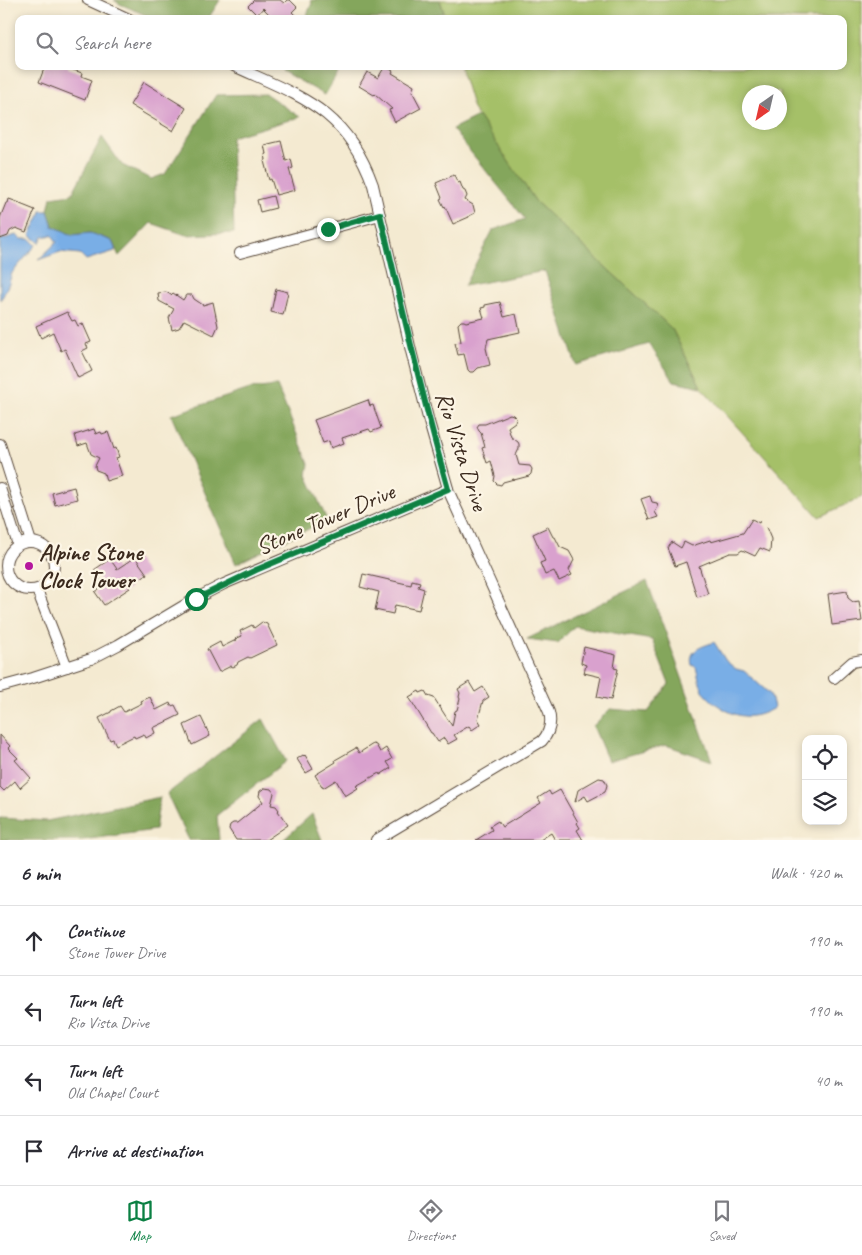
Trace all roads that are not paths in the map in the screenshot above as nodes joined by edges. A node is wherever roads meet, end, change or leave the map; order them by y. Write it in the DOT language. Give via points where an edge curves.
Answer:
graph roads {
  1 [pos="88,0"];
  2 [pos="121,15"];
  3 [pos="243,70"];
  4 [pos="380,214"];
  5 [pos="240,253"];
  6 [pos="0,444"];
  7 [pos="0,488"];
  8 [pos="448,489"];
  9 [pos="31,542"];
  10 [pos="18,545"];
  11 [pos="37,590"];
  12 [pos="862,660"];
  13 [pos="67,667"];
  14 [pos="834,678"];
  15 [pos="0,687"];
  16 [pos="376,840"];
  1 -- 2 [label="street"];
  3 -- 4 [label="street, Rio Vista Drive" via="307,100 337,123 367,168"];
  4 -- 5 [label="street"];
  4 -- 8 [label="street, Rio Vista Drive" via="411,352"];
  6 -- 9 [label="street"];
  7 -- 10 [label="street"];
  8 -- 13 [label="street, Stone Tower Drive" via="224,584 118,645"];
  8 -- 16 [label="street, Rio Vista Drive" via="549,712 550,728 542,742"];
  9 -- 10 [label="street"];
  9 -- 11 [label="street" via="50,552 55,567 50,581"];
  10 -- 11 [label="street" via="8,556 6,572 14,585"];
  11 -- 13 [label="street"];
  12 -- 14 [label="street" via="852,662"];
  13 -- 15 [label="street, Stone Tower Drive"];
}
